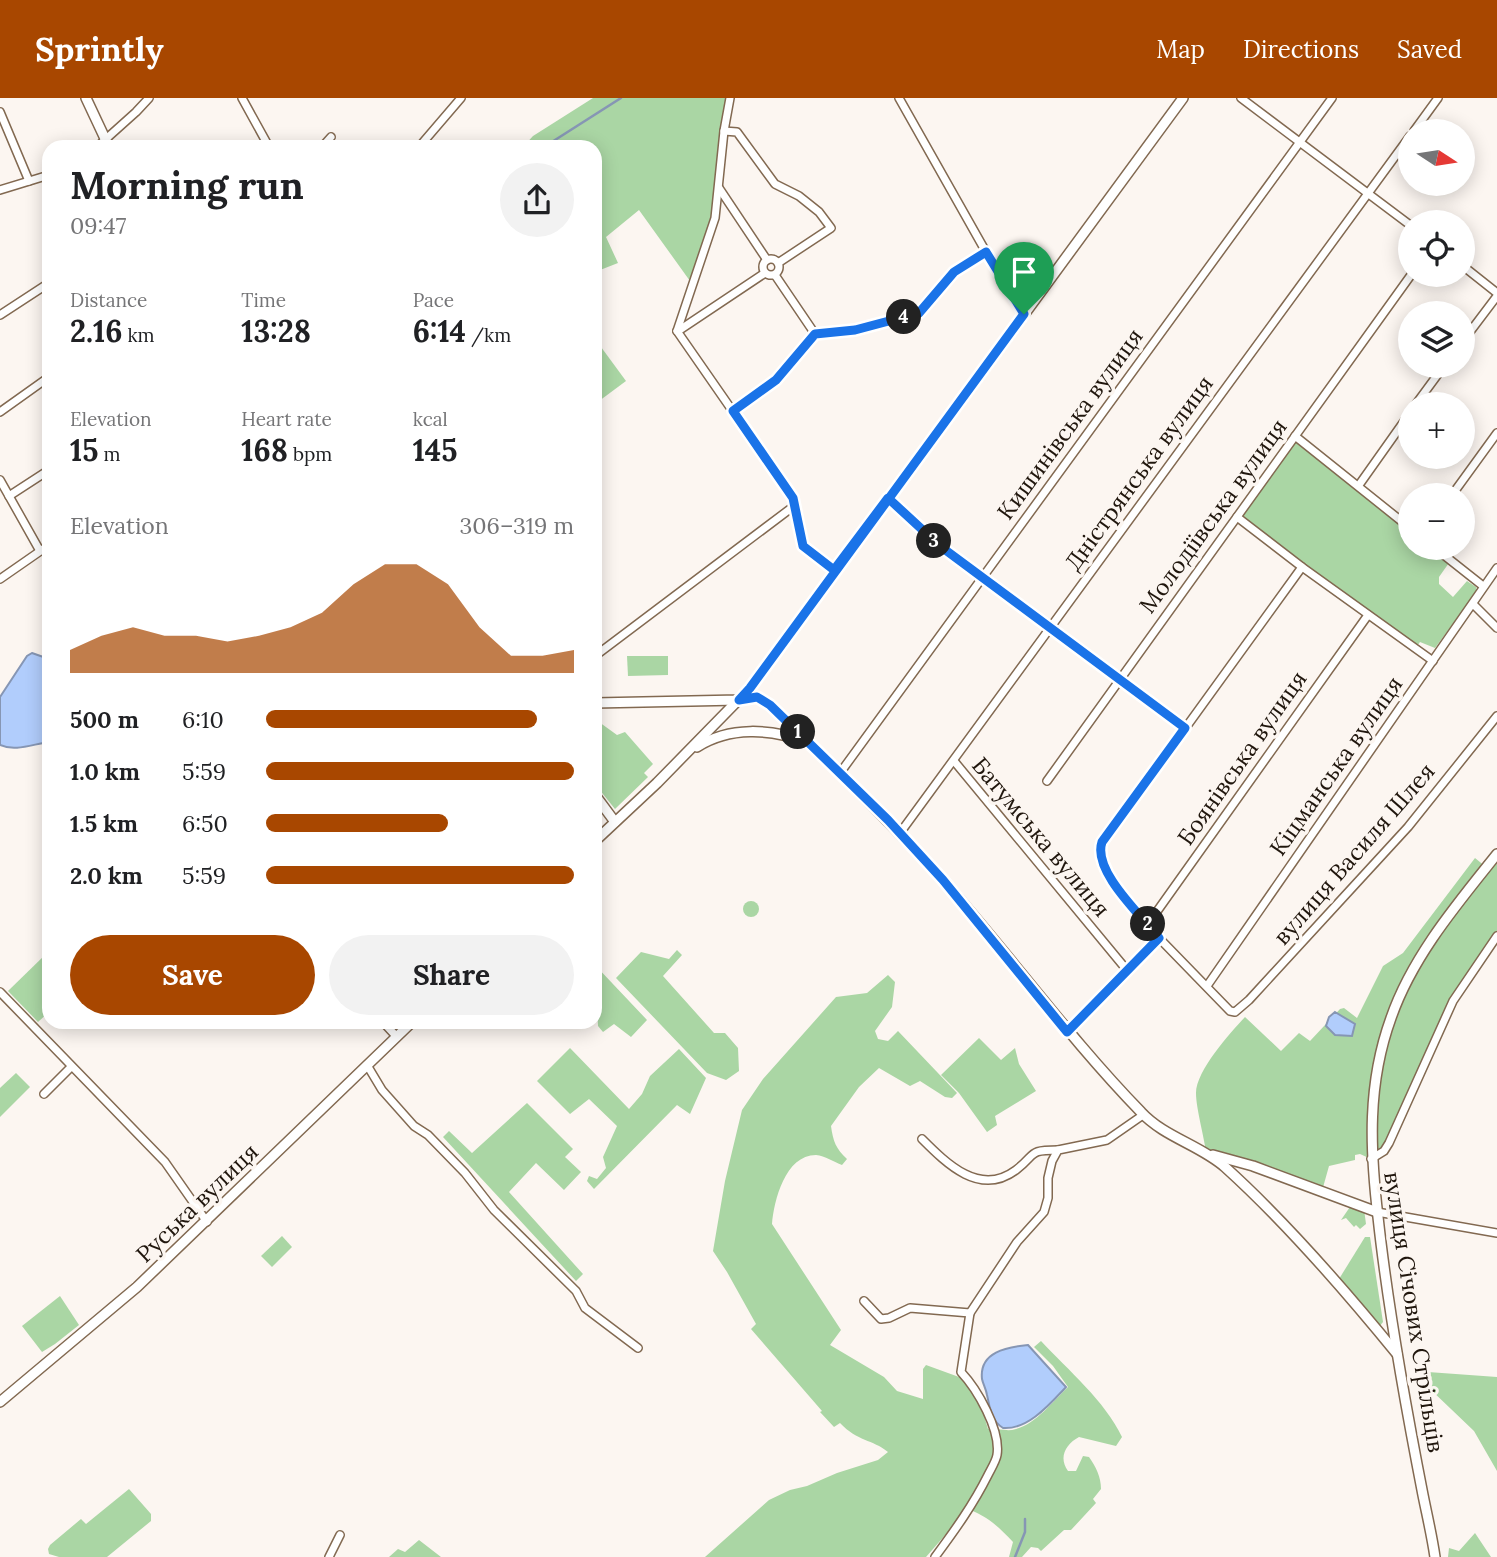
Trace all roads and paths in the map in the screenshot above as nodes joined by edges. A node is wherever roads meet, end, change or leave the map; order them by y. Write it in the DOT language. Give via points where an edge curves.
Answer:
graph roads {
  1 [pos="86,98"];
  2 [pos="149,98"];
  3 [pos="242,98"];
  4 [pos="461,98"];
  5 [pos="730,98"];
  6 [pos="899,98"];
  7 [pos="1183,98"];
  8 [pos="1241,98"];
  9 [pos="1332,98"];
  10 [pos="1438,99"];
  11 [pos="0,112"];
  12 [pos="1423,119"];
  13 [pos="724,131"];
  14 [pos="331,136"];
  15 [pos="101,140"];
  16 [pos="108,140"];
  17 [pos="265,140"];
  18 [pos="328,140"];
  19 [pos="425,140"];
  20 [pos="1300,142"];
  21 [pos="1398,152"];
  22 [pos="42,177"];
  23 [pos="29,181"];
  24 [pos="719,188"];
  25 [pos="0,190"];
  26 [pos="1367,193"];
  27 [pos="1398,217"];
  28 [pos="986,252"];
  29 [pos="767,260"];
  30 [pos="778,263"];
  31 [pos="765,273"];
  32 [pos="775,275"];
  33 [pos="1475,276"];
  34 [pos="1403,287"];
  35 [pos="42,288"];
  36 [pos="1497,295"];
  37 [pos="1024,314"];
  38 [pos="0,315"];
  39 [pos="1475,325"];
  40 [pos="677,331"];
  41 [pos="815,334"];
  42 [pos="42,382"];
  43 [pos="733,411"];
  44 [pos="0,412"];
  45 [pos="1398,430"];
  46 [pos="1497,433"];
  47 [pos="1295,436"];
  48 [pos="42,475"];
  49 [pos="0,480"];
  50 [pos="1461,483"];
  51 [pos="1359,485"];
  52 [pos="9,496"];
  53 [pos="888,498"];
  54 [pos="794,506"];
  55 [pos="1237,517"];
  56 [pos="1398,518"];
  57 [pos="40,551"];
  58 [pos="1450,560"];
  59 [pos="1302,567"];
  60 [pos="1497,568"];
  61 [pos="834,570"];
  62 [pos="982,578"];
  63 [pos="0,579"];
  64 [pos="1483,586"];
  65 [pos="1473,604"];
  66 [pos="1368,615"];
  67 [pos="1497,628"];
  68 [pos="1050,629"];
  69 [pos="602,651"];
  70 [pos="1433,661"];
  71 [pos="1119,678"];
  72 [pos="739,700"];
  73 [pos="602,703"];
  74 [pos="1497,716"];
  75 [pos="1185,728"];
  76 [pos="810,743"];
  77 [pos="685,755"];
  78 [pos="954,761"];
  79 [pos="840,773"];
  80 [pos="1047,781"];
  81 [pos="602,804"];
  82 [pos="615,822"];
  83 [pos="602,834"];
  84 [pos="900,834"];
  85 [pos="1497,854"];
  86 [pos="1148,924"];
  87 [pos="1497,936"];
  88 [pos="1159,938"];
  89 [pos="1126,969"];
  90 [pos="1207,986"];
  91 [pos="0,992"];
  92 [pos="390,1029"];
  93 [pos="405,1029"];
  94 [pos="1067,1032"];
  95 [pos="397,1037"];
  96 [pos="366,1065"];
  97 [pos="71,1067"];
  98 [pos="44,1094"];
  99 [pos="1143,1115"];
  100 [pos="922,1139"];
  101 [pos="1058,1150"];
  102 [pos="1206,1153"];
  103 [pos="1371,1159"];
  104 [pos="1377,1212"];
  105 [pos="207,1222"];
  106 [pos="1497,1233"];
  107 [pos="864,1301"];
  108 [pos="970,1313"];
  109 [pos="1392,1320"];
  110 [pos="1378,1330"];
  111 [pos="638,1348"];
  112 [pos="1397,1354"];
  113 [pos="0,1402"];
  114 [pos="340,1535"];
  115 [pos="329,1557"];
  116 [pos="934,1557"];
  117 [pos="1435,1557"];
  1 -- 15 [label="main road"];
  2 -- 16 [label="street"];
  3 -- 17 [label="street"];
  4 -- 19 [label="street"];
  5 -- 13 [label="street"];
  6 -- 28 [label="street"];
  7 -- 37 [label="main road"];
  8 -- 20 [label="street"];
  9 -- 20 [label="street, Кишинівська вулиця"];
  10 -- 12 [label="street"];
  11 -- 23 [label="street"];
  13 -- 24 [label="street"];
  13 -- 30 [label="street" via="737,132 775,184 799,196 831,228"];
  14 -- 18 [label="street"];
  20 -- 26 [label="street"];
  20 -- 62 [label="street, Кишинівська вулиця"];
  21 -- 26 [label="street, Дністрянська вулиця"];
  22 -- 23 [label="street"];
  23 -- 25 [label="street"];
  24 -- 29 [label="street"];
  24 -- 40 [label="street" via="715,218"];
  26 -- 27 [label="street"];
  26 -- 68 [label="street, Дністрянська вулиця"];
  28 -- 37 [label="street"];
  28 -- 41 [label="street" via="954,272 919,313 855,330"];
  29 -- 30 [label="street"];
  29 -- 31 [label="street"];
  30 -- 32 [label="street"];
  31 -- 32 [label="street"];
  31 -- 40 [label="street"];
  32 -- 41 [label="street"];
  33 -- 36 [label="street"];
  34 -- 47 [label="street, Молодіївська вулиця"];
  35 -- 38 [label="street"];
  36 -- 39 [label="street"];
  37 -- 53 [label="main road"];
  40 -- 43 [label="street"];
  41 -- 43 [label="street" via="776,380"];
  42 -- 44 [label="street"];
  43 -- 54 [label="street"];
  45 -- 51 [label="street"];
  46 -- 50 [label="street"];
  47 -- 51 [label="street"];
  47 -- 55 [label="street, Молодіївська вулиця"];
  48 -- 52 [label="street"];
  49 -- 52 [label="street"];
  51 -- 56 [label="street"];
  52 -- 57 [label="street"];
  53 -- 61 [label="main road"];
  53 -- 62 [label="street" via="933,541"];
  54 -- 61 [label="street" via="803,546"];
  54 -- 69 [label="street"];
  55 -- 59 [label="street"];
  55 -- 71 [label="street, Молодіївська вулиця"];
  57 -- 63 [label="street"];
  58 -- 64 [label="street"];
  59 -- 66 [label="street"];
  59 -- 75 [label="street"];
  60 -- 64 [label="street, Кіцманська вулиця"];
  61 -- 72 [label="main road"];
  62 -- 68 [label="street"];
  62 -- 79 [label="street, Кишинівська вулиця"];
  64 -- 65 [label="street, Кіцманська вулиця"];
  65 -- 67 [label="street"];
  65 -- 70 [label="street, Кіцманська вулиця"];
  66 -- 70 [label="street"];
  66 -- 86 [label="street, Боянівська вулиця"];
  68 -- 71 [label="street"];
  68 -- 78 [label="street, Дністрянська вулиця"];
  70 -- 90 [label="street, Кіцманська вулиця"];
  71 -- 75 [label="street"];
  71 -- 80 [label="street, Молодіївська вулиця"];
  72 -- 73 [label="main road"];
  72 -- 76 [label="main road" via="757,697"];
  72 -- 77 [label="main road"];
  74 -- 90 [label="street, вулиця Василя Шлея" via="1408,827 1249,1000 1230,1011"];
  75 -- 86 [label="street" via="1100,850 1104,868"];
  76 -- 77 [label="main road" via="754,730 703,743"];
  76 -- 79 [label="main road"];
  77 -- 82 [label="main road"];
  78 -- 84 [label="street, Дністрянська вулиця"];
  78 -- 89 [label="street, Батумська вулиця"];
  79 -- 84 [label="main road"];
  81 -- 82 [label="main road"];
  82 -- 83 [label="main road"];
  84 -- 94 [label="main road"];
  85 -- 103 [label="main road, вулиця Січових Стрільців" via="1419,961 1398,1000 1374,1085"];
  86 -- 88 [label="street"];
  87 -- 103 [label="street" via="1453,1001 1389,1143"];
  88 -- 89 [label="street"];
  88 -- 90 [label="street"];
  89 -- 94 [label="street"];
  91 -- 97 [label="street"];
  92 -- 95 [label="street"];
  93 -- 95 [label="main road, Руська вулиця"];
  94 -- 99 [label="main road"];
  95 -- 96 [label="main road, Руська вулиця"];
  96 -- 105 [label="main road, Руська вулиця"];
  96 -- 111 [label="street" via="414,1126 429,1135 494,1210 576,1291 585,1308"];
  97 -- 98 [label="street"];
  97 -- 105 [label="street" via="165,1162"];
  99 -- 101 [label="street" via="1107,1139"];
  99 -- 102 [label="main road"];
  100 -- 101 [label="street" via="952,1168 982,1180 1016,1170 1030,1154"];
  101 -- 108 [label="street" via="1048,1178 1044,1212 1017,1242"];
  102 -- 104 [label="main road"];
  102 -- 110 [label="main road" via="1290,1231"];
  103 -- 104 [label="main road, вулиця Січових Стрільців"];
  104 -- 106 [label="street"];
  104 -- 109 [label="main road, вулиця Січових Стрільців"];
  105 -- 113 [label="main road, Руська вулиця"];
  107 -- 108 [label="street" via="881,1318 910,1308"];
  108 -- 116 [label="street" via="961,1372 983,1402 998,1456 974,1503"];
  109 -- 110 [label="main road" via="1387,1329"];
  109 -- 112 [label="main road, вулиця Січових Стрільців"];
  110 -- 112 [label="main road"];
  112 -- 117 [label="main road, вулиця Січових Стрільців"];
  114 -- 115 [label="street"];
}
